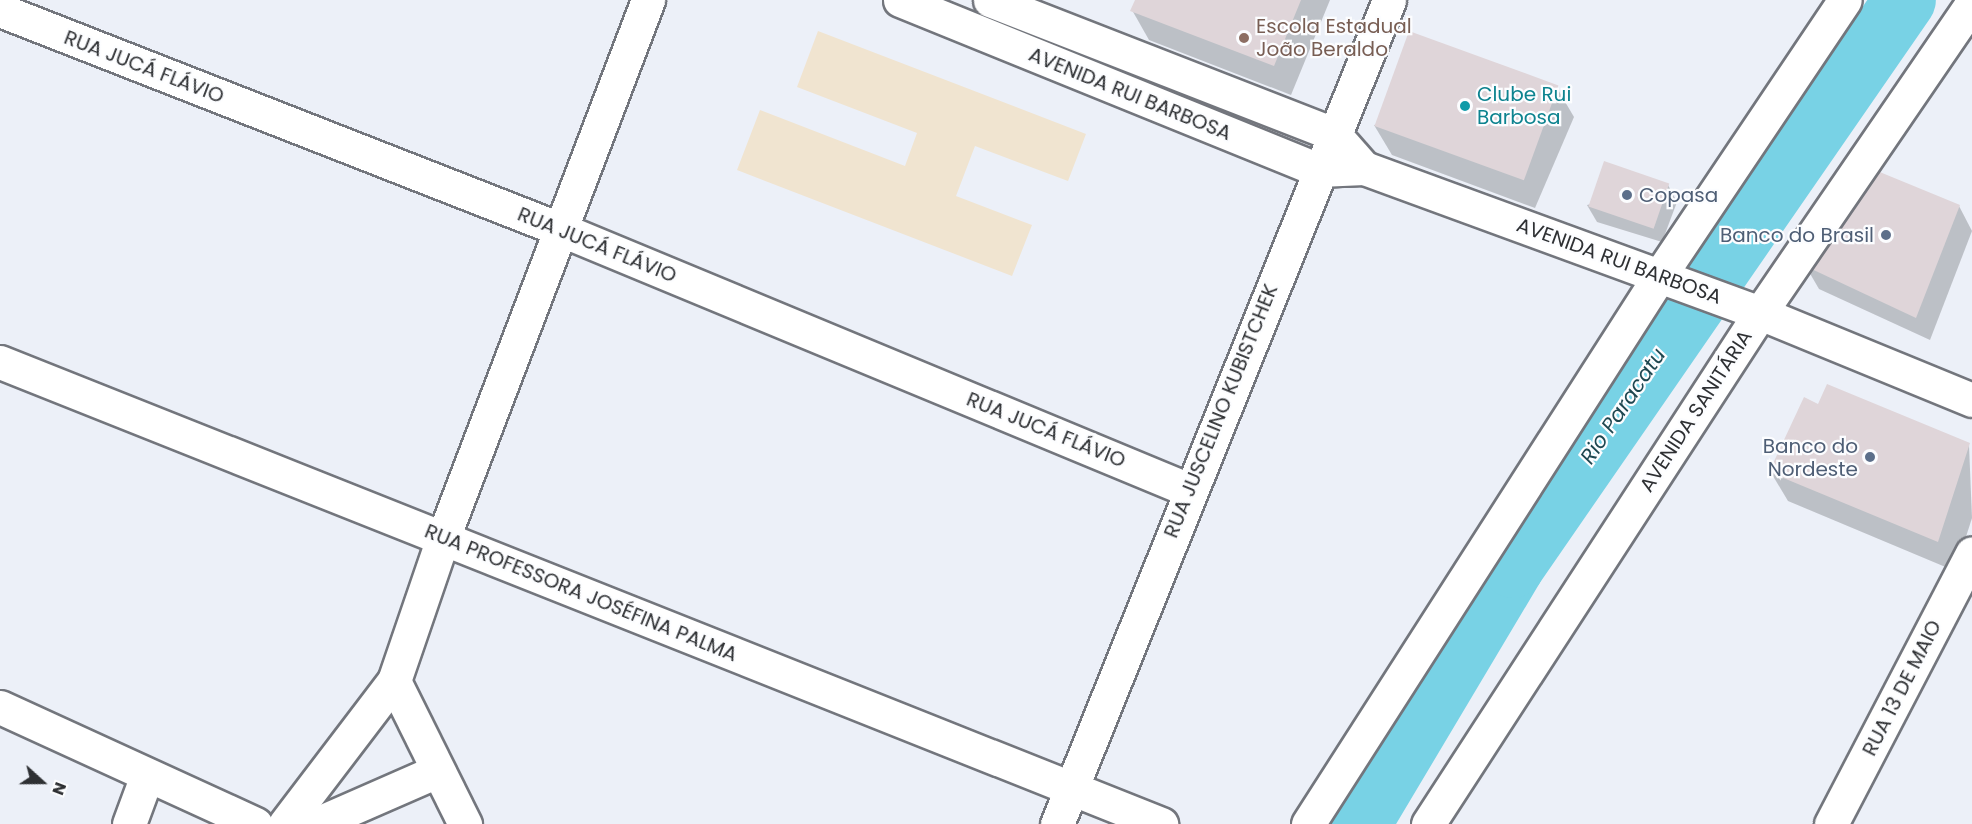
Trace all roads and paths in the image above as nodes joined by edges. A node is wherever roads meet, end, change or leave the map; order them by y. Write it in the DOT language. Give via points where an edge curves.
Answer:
graph roads {
  1 [pos="648,0"];
  2 [pos="900,0"];
  3 [pos="990,0"];
  4 [pos="1389,0"];
  5 [pos="1845,0"];
  6 [pos="1972,3"];
  7 [pos="0,10"];
  8 [pos="1334,134"];
  9 [pos="1364,168"];
  10 [pos="1319,170"];
  11 [pos="562,230"];
  12 [pos="1671,279"];
  13 [pos="1760,313"];
  14 [pos="0,362"];
  15 [pos="1972,400"];
  16 [pos="1189,490"];
  17 [pos="443,538"];
  18 [pos="1972,553"];
  19 [pos="394,681"];
  20 [pos="0,707"];
  21 [pos="435,772"];
  22 [pos="146,778"];
  23 [pos="1070,787"];
  24 [pos="129,824"];
  25 [pos="255,824"];
  26 [pos="285,824"];
  27 [pos="316,824"];
  28 [pos="465,824"];
  29 [pos="1056,824"];
  30 [pos="1161,824"];
  31 [pos="1308,824"];
  32 [pos="1428,824"];
  33 [pos="1831,824"];
  1 -- 11 [label="street"];
  2 -- 10 [label="street, AVENIDA RUI BARBOSA"];
  3 -- 8 [label="street, AVENIDA RUI BARBOSA"];
  4 -- 8 [label="street, RUA JUSCELINO KUBISTCHEK"];
  5 -- 12 [label="street"];
  6 -- 13 [label="street, AVENIDA SANITÁRIA"];
  7 -- 11 [label="street, RUA JUCÁ FLÁVIO"];
  8 -- 9 [label="street, AVENIDA RUI BARBOSA"];
  8 -- 10 [label="street, RUA JUSCELINO KUBISTCHEK"];
  9 -- 10 [label="street, AVENIDA RUI BARBOSA"];
  9 -- 12 [label="street, AVENIDA RUI BARBOSA"];
  10 -- 16 [label="street, RUA JUSCELINO KUBISTCHEK"];
  11 -- 16 [label="street, RUA JUCÁ FLÁVIO"];
  11 -- 17 [label="street"];
  12 -- 13 [label="street, AVENIDA RUI BARBOSA"];
  12 -- 31 [label="street"];
  13 -- 15 [label="street, AVENIDA RUI BARBOSA"];
  13 -- 32 [label="street, AVENIDA SANITÁRIA"];
  14 -- 17 [label="street, RUA PROFESSORA JOSÉFINA PALMA"];
  16 -- 23 [label="street, RUA JUSCELINO KUBISTCHEK"];
  17 -- 19 [label="street"];
  17 -- 23 [label="street, RUA PROFESSORA JOSÉFINA PALMA"];
  18 -- 33 [label="street, RUA 13 DE MAIO"];
  19 -- 21 [label="street"];
  19 -- 26 [label="street"];
  20 -- 22 [label="street"];
  21 -- 27 [label="street"];
  21 -- 28 [label="street"];
  22 -- 24 [label="street"];
  22 -- 25 [label="street"];
  23 -- 29 [label="street, RUA JUSCELINO KUBISTCHEK"];
  23 -- 30 [label="street, RUA PROFESSORA JOSÉFINA PALMA"];
}
